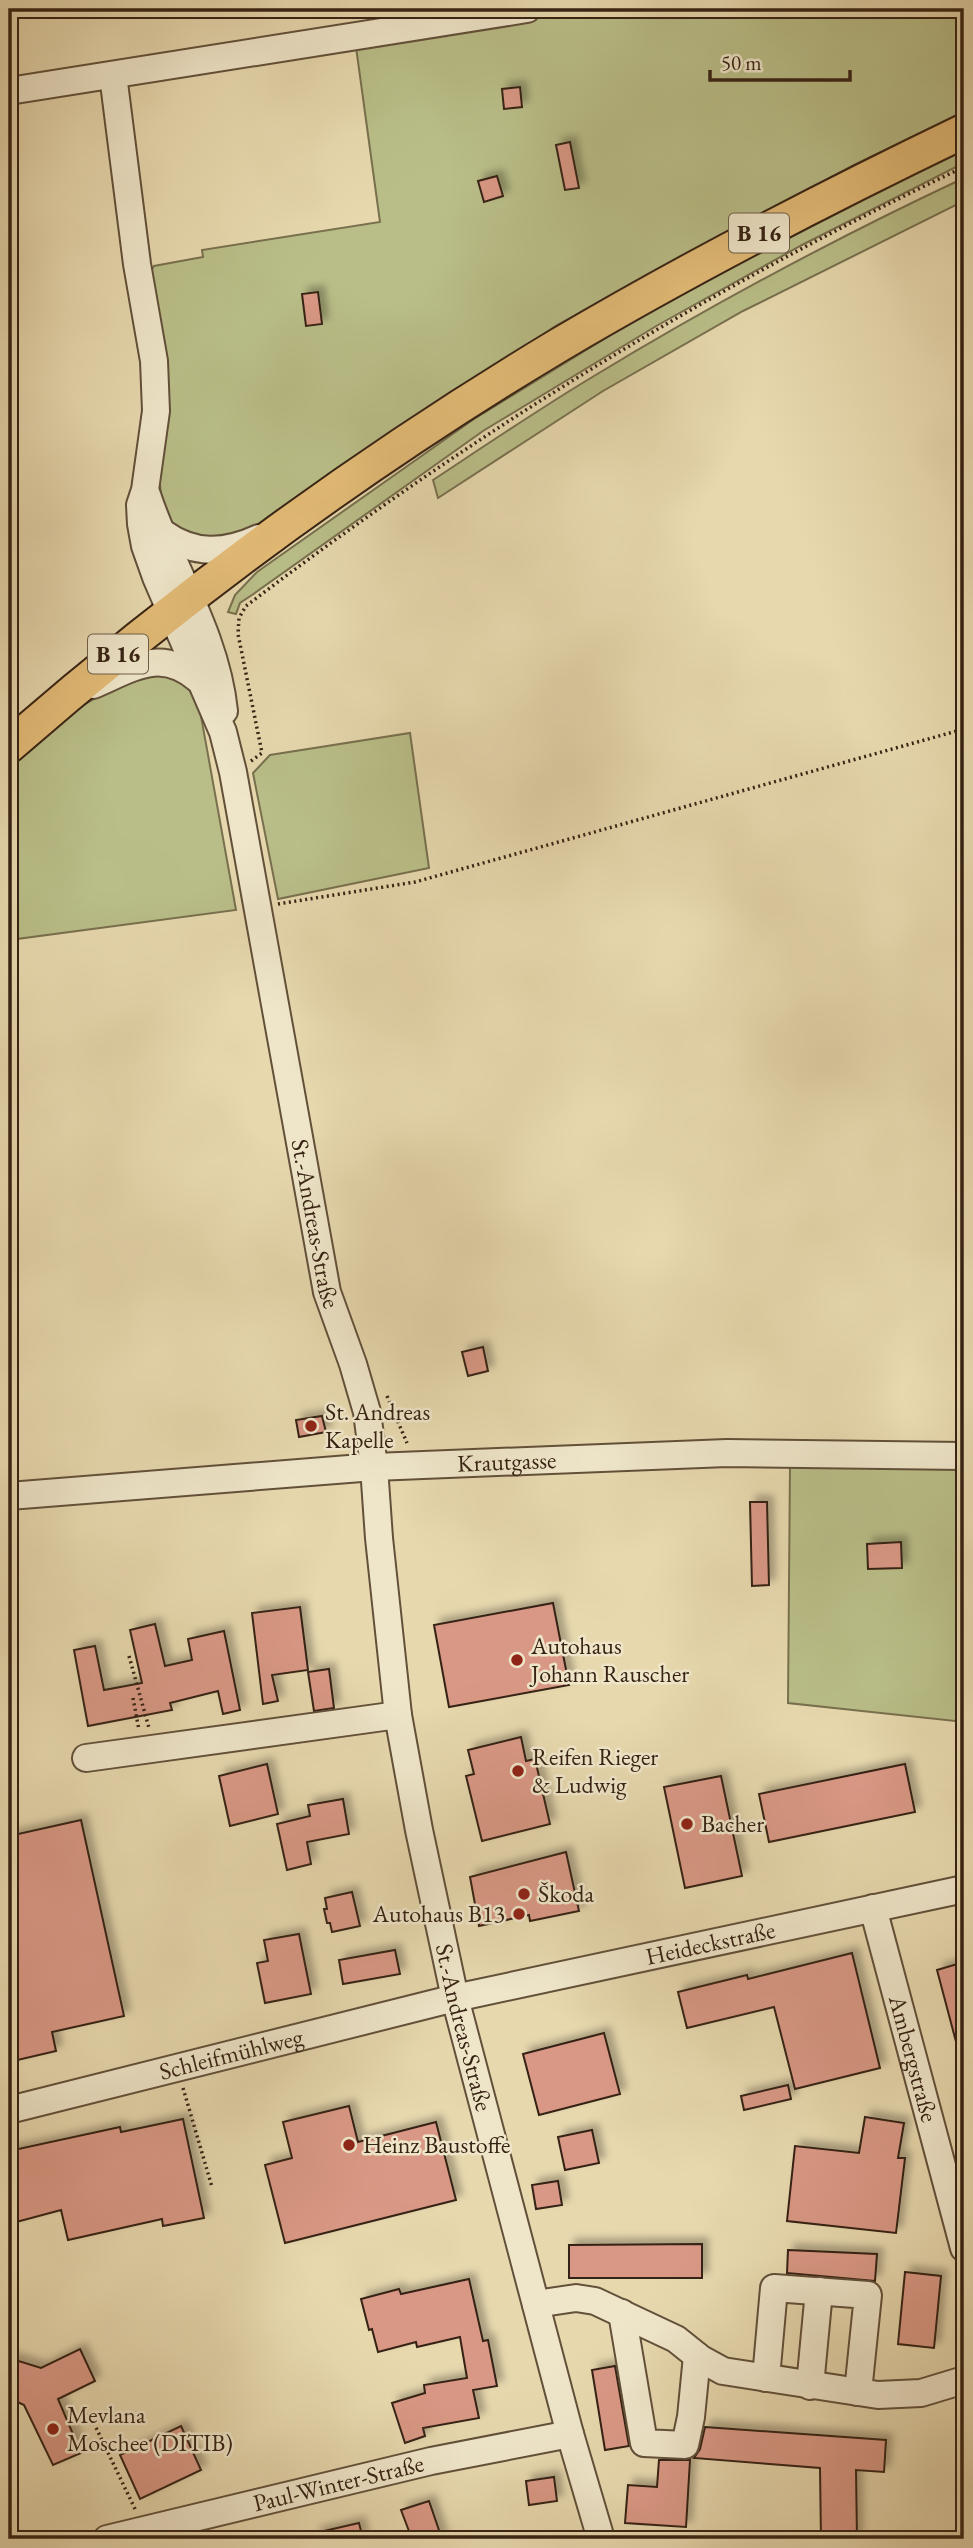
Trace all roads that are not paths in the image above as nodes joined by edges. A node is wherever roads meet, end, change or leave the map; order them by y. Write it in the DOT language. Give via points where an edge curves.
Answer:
graph roads {
  1 [pos="527,9"];
  2 [pos="113,75"];
  3 [pos="9,91"];
  4 [pos="964,131"];
  5 [pos="145,489"];
  6 [pos="283,527"];
  7 [pos="163,533"];
  8 [pos="181,604"];
  9 [pos="200,680"];
  10 [pos="65,697"];
  11 [pos="222,732"];
  12 [pos="9,746"];
  13 [pos="964,1456"];
  14 [pos="374,1467"];
  15 [pos="9,1496"];
  16 [pos="398,1715"];
  17 [pos="86,1758"];
  18 [pos="964,1889"];
  19 [pos="873,1908"];
  20 [pos="455,1998"];
  21 [pos="9,2110"];
  22 [pos="964,2248"];
  23 [pos="819,2291"];
  24 [pos="536,2304"];
  25 [pos="622,2312"];
  26 [pos="697,2356"];
  27 [pos="766,2378"];
  28 [pos="964,2380"];
  29 [pos="810,2386"];
  30 [pos="858,2392"];
  31 [pos="570,2434"];
  32 [pos="107,2539"];
  33 [pos="601,2539"];
  1 -- 2 [label="street"];
  2 -- 3 [label="street"];
  2 -- 5 [label="street" via="154,361 156,411"];
  4 -- 6 [label="main road, B 16" via="741,243 559,345"];
  5 -- 7 [label="street"];
  5 -- 8 [label="street" via="140,506 145,546"];
  6 -- 7 [label="street" via="226,549 198,550"];
  6 -- 8 [label="main road, B 16"];
  7 -- 8 [label="street"];
  8 -- 9 [label="street"];
  8 -- 10 [label="main road, B 16"];
  8 -- 11 [label="street" via="208,638 224,716"];
  9 -- 10 [label="street" via="178,664 149,663"];
  9 -- 11 [label="street"];
  10 -- 12 [label="main road, B 16"];
  11 -- 14 [label="street, St.-Andreas-Straße" via="327,1292 354,1364"];
  13 -- 14 [label="street, Krautgasse" via="727,1453"];
  14 -- 15 [label="street, Krautgasse"];
  14 -- 16 [label="street, St.-Andreas-Straße"];
  16 -- 17 [label="street"];
  16 -- 20 [label="street, St.-Andreas-Straße"];
  18 -- 19 [label="street, Heideckstraße"];
  19 -- 20 [label="street, Heideckstraße"];
  19 -- 22 [label="street, Ambergstraße"];
  20 -- 21 [label="street, Schleifmühlweg"];
  20 -- 24 [label="street, St.-Andreas-Straße"];
  23 -- 27 [label="street" via="774,2288"];
  23 -- 29 [label="street"];
  23 -- 30 [label="street" via="868,2295"];
  24 -- 25 [label="street" via="576,2298"];
  24 -- 31 [label="street, St.-Andreas-Straße"];
  25 -- 26 [label="street" via="676,2339"];
  25 -- 26 [label="street" via="644,2443 685,2445"];
  26 -- 27 [label="street" via="723,2371"];
  27 -- 29 [label="street"];
  28 -- 30 [label="street" via="921,2393"];
  29 -- 30 [label="street"];
  31 -- 32 [label="street, Paul-Winter-Straße" via="418,2464"];
  31 -- 33 [label="street, St.-Andreas-Straße"];
}
